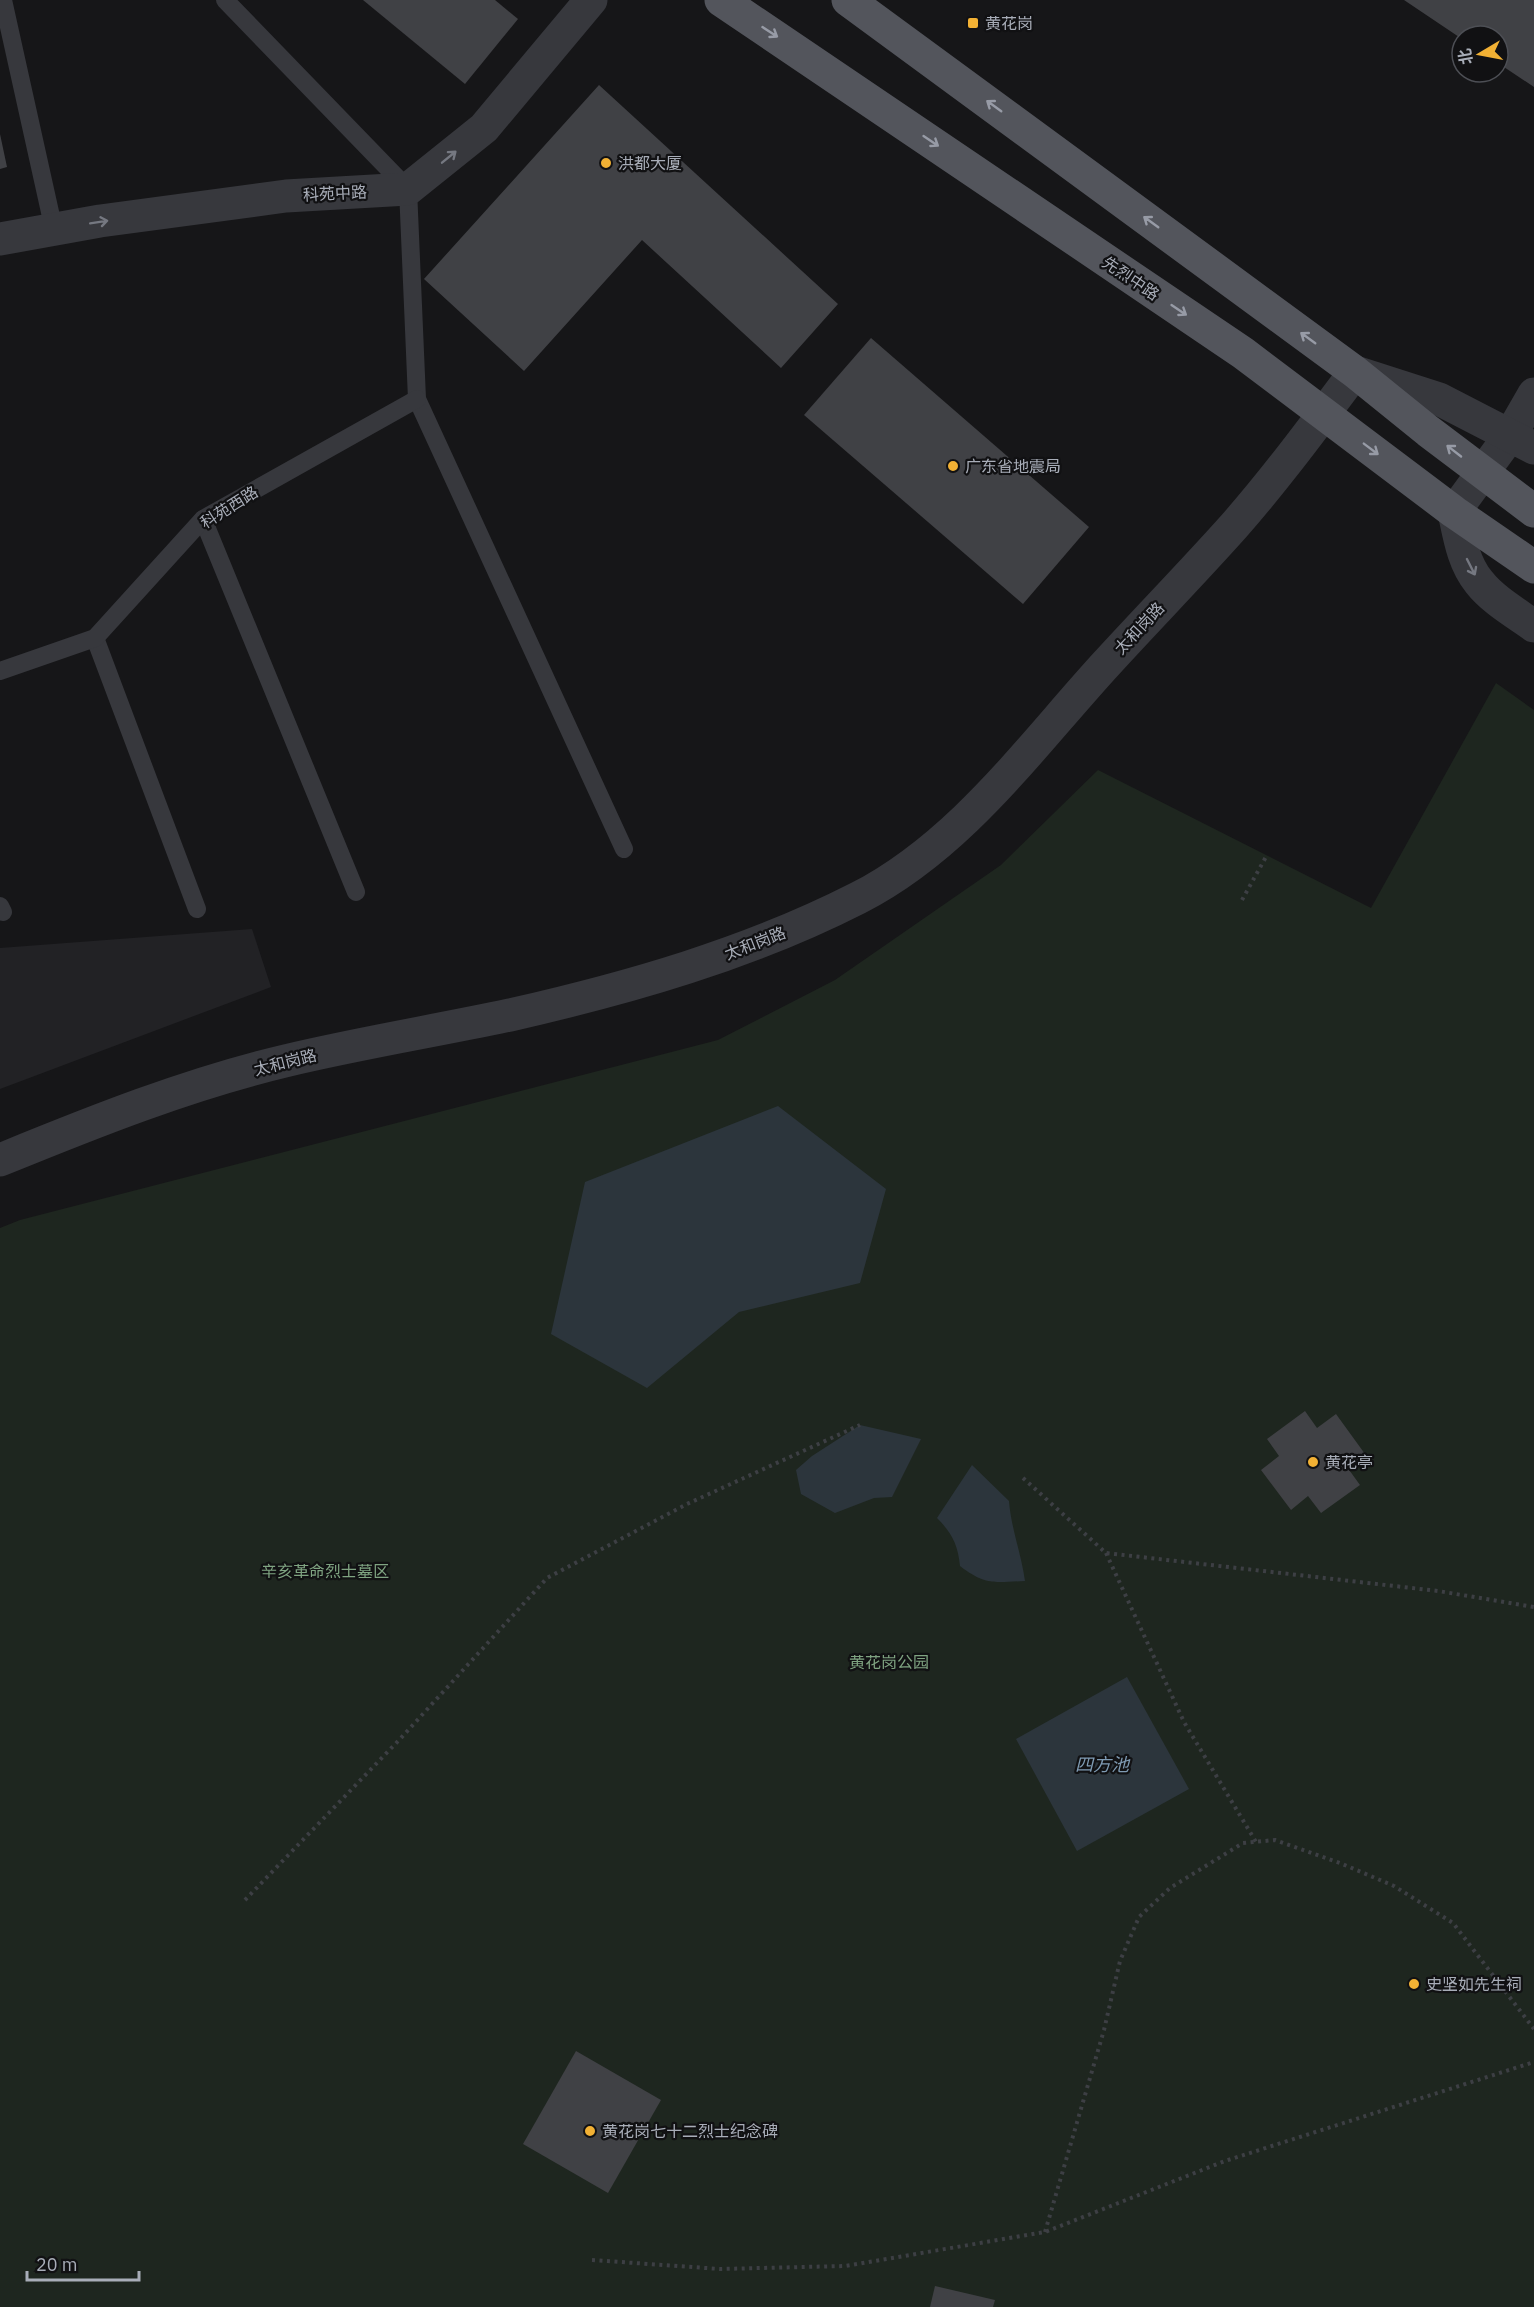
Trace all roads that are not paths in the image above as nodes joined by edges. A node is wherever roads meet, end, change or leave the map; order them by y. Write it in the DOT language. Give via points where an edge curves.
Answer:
graph roads {
  1 [pos="3,0"];
  2 [pos="225,0"];
  3 [pos="591,0"];
  4 [pos="721,0"];
  5 [pos="848,0"];
  6 [pos="408,189"];
  7 [pos="54,230"];
  8 [pos="0,239"];
  9 [pos="1355,372"];
  10 [pos="1534,394"];
  11 [pos="417,399"];
  12 [pos="1324,414"];
  13 [pos="1522,441"];
  14 [pos="1483,473"];
  15 [pos="1534,511"];
  16 [pos="1454,512"];
  17 [pos="203,519"];
  18 [pos="1534,567"];
  19 [pos="1534,626"];
  20 [pos="95,638"];
  21 [pos="0,671"];
  22 [pos="624,849"];
  23 [pos="356,892"];
  24 [pos="196,909"];
  25 [pos="0,1160"];
  1 -- 7 [label="lane"];
  2 -- 6 [label="lane"];
  6 -- 3 [label="street, one-way" via="484,128"];
  4 -- 12 [label="main road, 先烈中路, one-way" via="1243,353"];
  9 -- 5 [label="main road, one-way"];
  7 -- 6 [label="street, 科苑中路, one-way" via="286,196"];
  6 -- 11 [label="lane"];
  7 -- 8 [label="street, 科苑中路"];
  9 -- 12 [label="street, 太和岗路"];
  9 -- 13 [label="street" via="1439,399"];
  14 -- 9 [label="main road, one-way"];
  10 -- 13 [label="street"];
  11 -- 17 [label="lane, 科苑西路"];
  11 -- 22 [label="lane"];
  12 -- 16 [label="main road, 先烈中路, one-way"];
  12 -- 25 [label="street, 太和岗路" via="1235,525 977,808 915,863 860,897 713,959 637,983 506,1015 281,1061 144,1104"];
  13 -- 14 [label="street"];
  14 -- 15 [label="main road"];
  14 -- 16 [label="street"];
  16 -- 18 [label="main road, 先烈中路"];
  16 -- 19 [label="street, one-way" via="1463,552 1479,582"];
  17 -- 20 [label="lane, 科苑西路"];
  17 -- 23 [label="lane"];
  20 -- 21 [label="lane, 科苑西路"];
  20 -- 24 [label="lane"];
}
